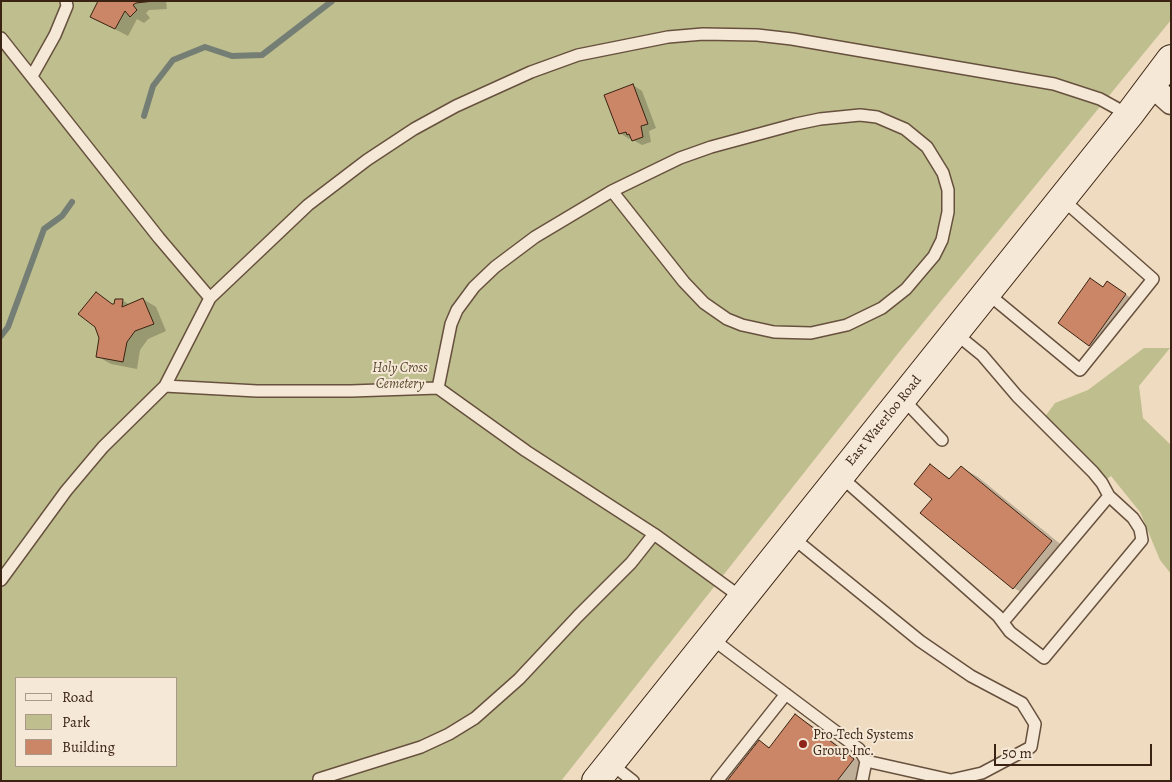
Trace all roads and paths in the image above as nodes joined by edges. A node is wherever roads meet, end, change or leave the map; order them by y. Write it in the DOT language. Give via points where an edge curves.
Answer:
graph roads {
  1 [pos="66,1"];
  2 [pos="1,38"];
  3 [pos="1171,60"];
  4 [pos="32,76"];
  5 [pos="1151,85"];
  6 [pos="1171,103"];
  7 [pos="1129,115"];
  8 [pos="612,191"];
  9 [pos="1062,199"];
  10 [pos="986,294"];
  11 [pos="210,298"];
  12 [pos="955,333"];
  13 [pos="165,386"];
  14 [pos="438,388"];
  15 [pos="902,398"];
  16 [pos="942,440"];
  17 [pos="840,476"];
  18 [pos="1109,496"];
  19 [pos="654,534"];
  20 [pos="792,537"];
  21 [pos="1,580"];
  22 [pos="742,598"];
  23 [pos="1003,622"];
  24 [pos="710,638"];
  25 [pos="786,694"];
  26 [pos="866,762"];
  27 [pos="603,772"];
  28 [pos="318,780"];
  29 [pos="951,780"];
  30 [pos="632,781"];
  31 [pos="717,781"];
  32 [pos="862,781"];
  1 -- 4 [label="lane" via="55,35"];
  2 -- 4 [label="lane"];
  3 -- 5 [label="main road, East Waterloo Road"];
  4 -- 11 [label="lane"];
  5 -- 6 [label="street"];
  5 -- 7 [label="main road, East Waterloo Road"];
  7 -- 9 [label="main road, East Waterloo Road"];
  7 -- 11 [label="lane" via="1100,99 1054,84 792,39 703,34 631,43 578,55 531,72 414,129 366,160 308,205"];
  8 -- 8 [label="lane" via="711,146 827,118 877,117 904,128 927,147 948,190 948,212 942,240 934,256 906,289 882,308 847,325 811,333 774,332 727,319 704,303"];
  8 -- 14 [label="lane" via="535,237 474,287 451,324"];
  9 -- 10 [label="main road, East Waterloo Road"];
  9 -- 10 [label="lane" via="1153,279 1080,370"];
  10 -- 12 [label="main road, East Waterloo Road"];
  11 -- 13 [label="lane"];
  12 -- 15 [label="main road, East Waterloo Road"];
  12 -- 18 [label="lane" via="982,355 1016,396 1094,472"];
  13 -- 14 [label="lane" via="267,391"];
  13 -- 21 [label="lane" via="84,469"];
  14 -- 19 [label="lane" via="526,451"];
  15 -- 16 [label="lane"];
  15 -- 17 [label="main road, East Waterloo Road"];
  17 -- 20 [label="main road, East Waterloo Road"];
  17 -- 23 [label="lane"];
  18 -- 23 [label="lane"];
  18 -- 23 [label="lane" via="1133,518 1142,540 1044,658 1010,632"];
  19 -- 22 [label="lane"];
  19 -- 28 [label="lane" via="631,563 519,679 475,718 420,747"];
  20 -- 22 [label="main road, East Waterloo Road"];
  20 -- 29 [label="lane" via="920,641 971,676 1022,703 1035,724 1030,746 982,773"];
  22 -- 24 [label="main road, East Waterloo Road"];
  24 -- 25 [label="lane"];
  24 -- 27 [label="main road, East Waterloo Road"];
  25 -- 26 [label="lane" via="859,749"];
  25 -- 31 [label="lane"];
  26 -- 29 [label="lane"];
  26 -- 32 [label="lane"];
  27 -- 30 [label="lane"];
}
